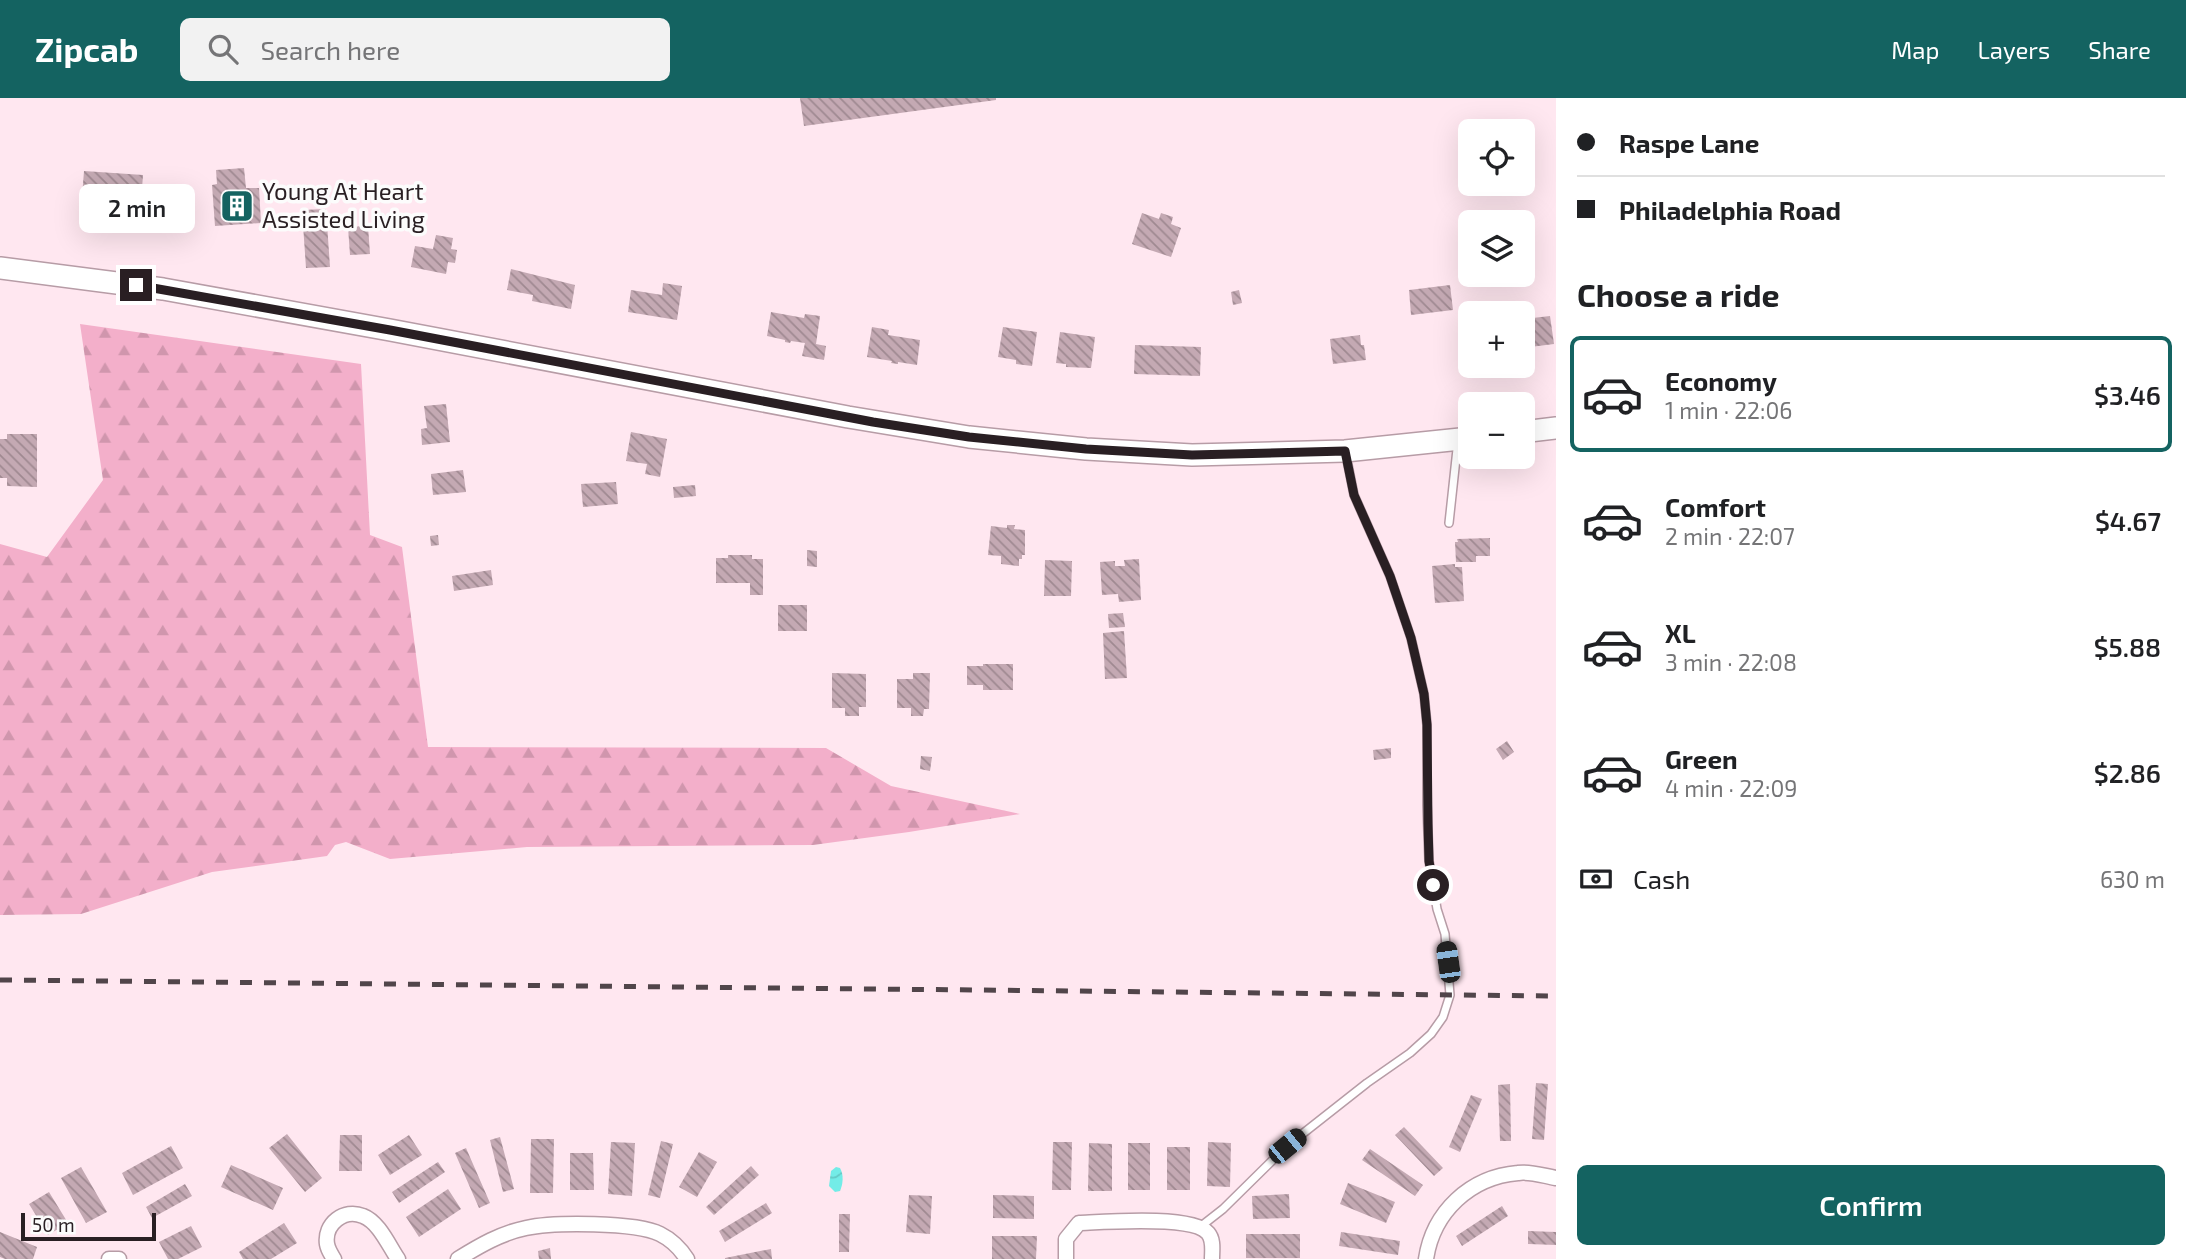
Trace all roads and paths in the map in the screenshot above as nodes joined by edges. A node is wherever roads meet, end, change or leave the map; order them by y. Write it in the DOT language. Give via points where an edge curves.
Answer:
graph roads {
  1 [pos="0,268"];
  2 [pos="1556,428"];
  3 [pos="1535,430"];
  4 [pos="1458,440"];
  5 [pos="1345,451"];
  6 [pos="1458,469"];
  7 [pos="1448,523"];
  8 [pos="1556,1178"];
  9 [pos="1200,1227"];
  10 [pos="108,1259"];
  11 [pos="119,1259"];
  12 [pos="334,1259"];
  13 [pos="398,1259"];
  14 [pos="458,1259"];
  15 [pos="687,1259"];
  16 [pos="1066,1259"];
  17 [pos="1212,1259"];
  18 [pos="1426,1259"];
  1 -- 5 [label="main road" via="163,289 969,437 1192,455"];
  2 -- 3 [label="main road"];
  4 -- 5 [label="main road"];
  5 -- 9 [label="lane" via="1354,495 1390,576 1424,694 1429,861 1445,934 1450,995 1437,1026 1410,1054 1287,1146"];
  6 -- 7 [label="lane"];
  8 -- 18 [label="street" via="1520,1172 1466,1191 1439,1220"];
  9 -- 16 [label="street" via="1172,1222 1079,1223 1066,1239"];
  9 -- 17 [label="street" via="1212,1242"];
  10 -- 11 [label="street"];
  12 -- 13 [label="street" via="326,1241 328,1230 341,1216 351,1214 369,1219"];
  14 -- 15 [label="street" via="504,1234 545,1225 644,1228 671,1240"];
}
